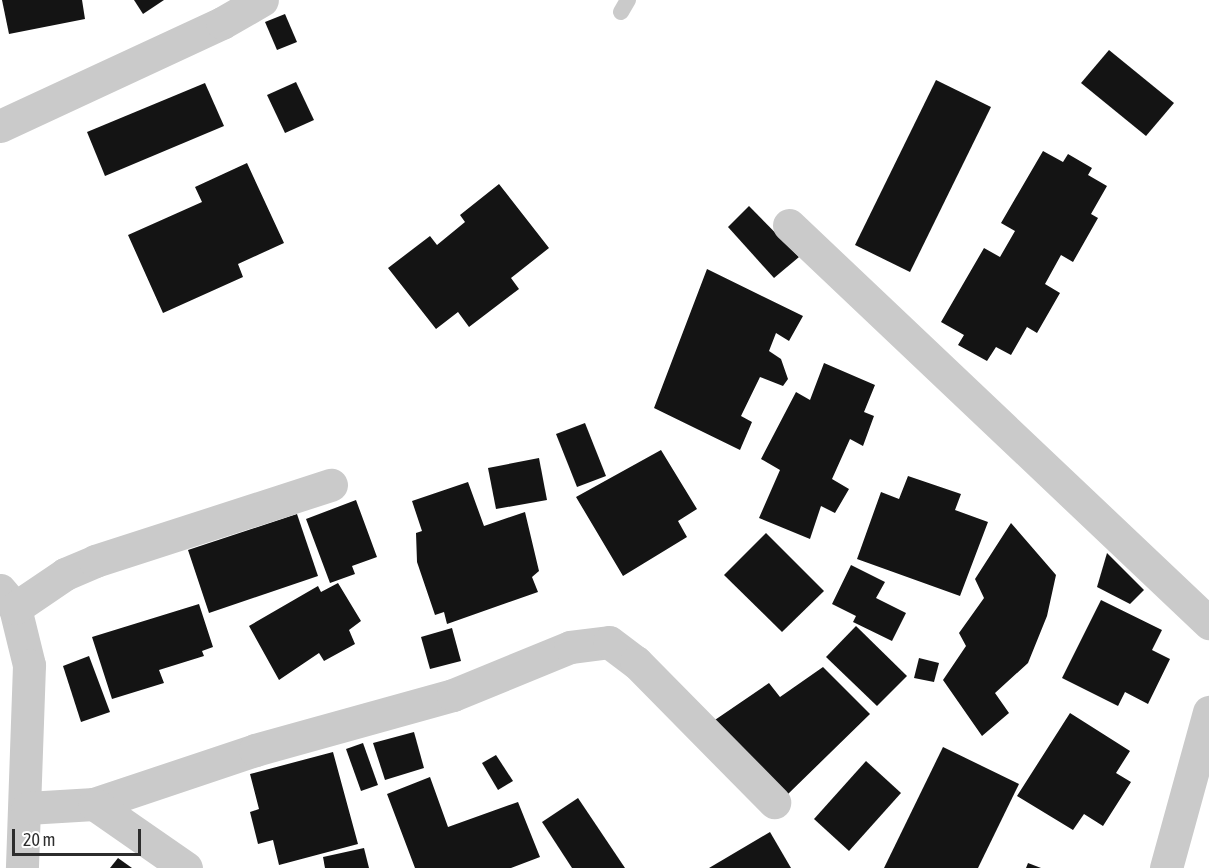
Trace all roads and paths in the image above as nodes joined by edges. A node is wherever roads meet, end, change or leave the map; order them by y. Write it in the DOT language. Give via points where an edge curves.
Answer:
graph roads {
  1 [pos="262,0"];
  2 [pos="0,126"];
  3 [pos="789,225"];
  4 [pos="331,485"];
  5 [pos="8,599"];
  6 [pos="1209,623"];
  7 [pos="1209,712"];
  8 [pos="774,802"];
  9 [pos="94,804"];
  10 [pos="27,808"];
  11 [pos="22,868"];
  12 [pos="186,868"];
  13 [pos="1166,868"];
  1 -- 2 [label="street" via="222,23"];
  3 -- 6 [label="street"];
  4 -- 5 [label="street" via="95,561"];
  5 -- 10 [label="street" via="30,665"];
  7 -- 13 [label="street"];
  8 -- 9 [label="street" via="636,662 609,642 570,647 453,695 255,750"];
  9 -- 10 [label="street"];
  9 -- 12 [label="street"];
  10 -- 11 [label="street"];
}
